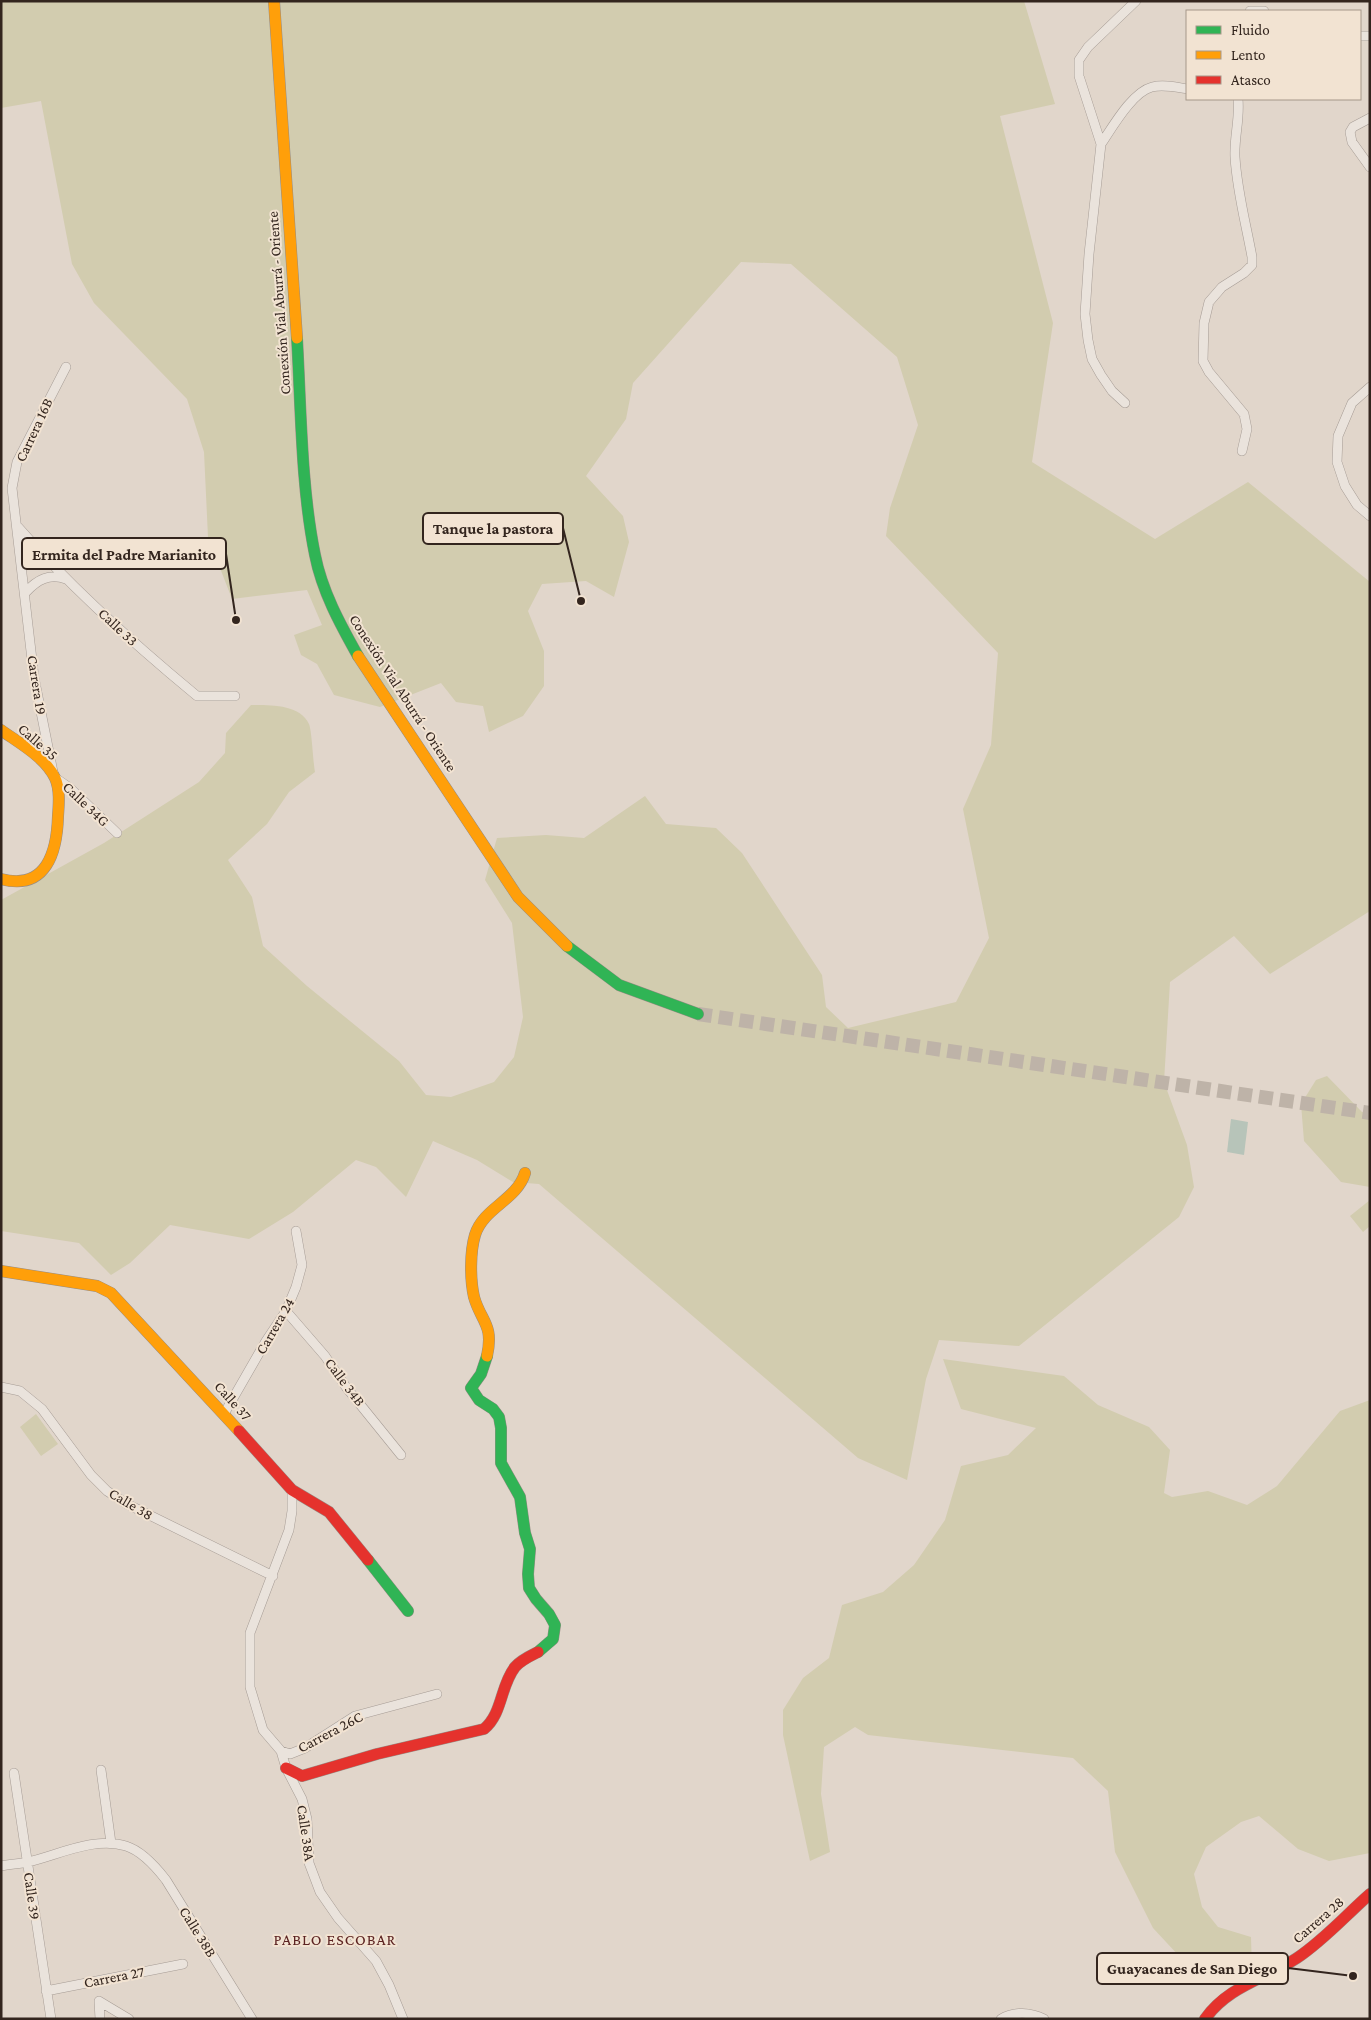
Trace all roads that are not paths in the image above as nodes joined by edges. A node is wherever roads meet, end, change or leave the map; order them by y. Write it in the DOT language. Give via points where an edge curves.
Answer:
graph roads {
  1 [pos="274,1"];
  2 [pos="1136,1"];
  3 [pos="1186,89"];
  4 [pos="1238,100"];
  5 [pos="1370,118"];
  6 [pos="1101,144"];
  7 [pos="1370,167"];
  8 [pos="66,367"];
  9 [pos="1370,387"];
  10 [pos="1125,403"];
  11 [pos="1242,451"];
  12 [pos="1370,516"];
  13 [pos="18,526"];
  14 [pos="70,582"];
  15 [pos="26,592"];
  16 [pos="235,696"];
  17 [pos="1,730"];
  18 [pos="54,776"];
  19 [pos="116,833"];
  20 [pos="1,879"];
  21 [pos="698,1014"];
  22 [pos="525,1173"];
  23 [pos="296,1231"];
  24 [pos="1,1270"];
  25 [pos="286,1311"];
  26 [pos="1,1387"];
  27 [pos="224,1414"];
  28 [pos="402,1455"];
  29 [pos="292,1490"];
  30 [pos="273,1576"];
  31 [pos="408,1611"];
  32 [pos="437,1694"];
  33 [pos="281,1751"];
  34 [pos="286,1768"];
  35 [pos="100,1770"];
  36 [pos="14,1773"];
  37 [pos="111,1843"];
  38 [pos="27,1862"];
  39 [pos="1,1866"];
  40 [pos="1370,1894"];
  41 [pos="183,1964"];
  42 [pos="46,1991"];
  43 [pos="51,2019"];
  44 [pos="100,2019"];
  45 [pos="129,2019"];
  46 [pos="252,2019"];
  47 [pos="403,2019"];
  48 [pos="1001,2019"];
  49 [pos="1044,2019"];
  50 [pos="1205,2019"];
  1 -- 21 [label="street, Conexión Vial Aburrá - Oriente" via="308,506 315,556 333,611 359,658 518,897 574,952 619,985"];
  2 -- 6 [label="street" via="1088,47 1079,60 1079,76"];
  3 -- 6 [label="street" via="1162,86 1143,91"];
  4 -- 11 [label="street" via="1236,179 1252,265 1244,274 1222,287 1209,302 1204,323 1203,361 1244,414 1247,429"];
  5 -- 7 [label="street" via="1350,132 1352,142"];
  6 -- 10 [label="street" via="1089,262 1088,340 1092,359 1101,375"];
  8 -- 13 [label="street, Carrera 16B" via="18,462 12,488"];
  9 -- 12 [label="street" via="1352,403 1338,436 1337,462 1345,486 1357,505"];
  13 -- 14 [label="street, Calle 33"];
  13 -- 15 [label="street, Carrera 19"];
  14 -- 15 [label="street" via="56,576 46,577"];
  14 -- 16 [label="street, Calle 33" via="143,651 197,696"];
  15 -- 18 [label="street, Carrera 19" via="34,677"];
  17 -- 18 [label="street, Calle 35"];
  18 -- 19 [label="street, Calle 34G"];
  18 -- 20 [label="street" via="58,805 53,858 38,875 12,881"];
  22 -- 34 [label="street" via="519,1186 490,1213 475,1233 474,1295 487,1324 488,1341 487,1362 471,1388 479,1400 500,1417 501,1462 522,1502 530,1546 531,1556 526,1570 529,1589 534,1601 548,1611 555,1624 555,1634 546,1648 516,1666 500,1697 494,1722 484,1729 377,1754 302,1776"];
  23 -- 25 [label="street, Carrera 24" via="302,1265"];
  24 -- 27 [label="street, Calle 37" via="97,1286 111,1293"];
  25 -- 27 [label="street, Carrera 24"];
  25 -- 28 [label="street, Calle 34B"];
  26 -- 30 [label="street, Calle 38" via="20,1391 42,1409 91,1475 107,1491"];
  27 -- 29 [label="street, Calle 37"];
  29 -- 30 [label="street, Calle 38A" via="289,1530"];
  29 -- 31 [label="street, Calle 37" via="329,1512"];
  30 -- 33 [label="street, Calle 38A" via="250,1633 250,1687 263,1730"];
  32 -- 33 [label="street, Carrera 26C" via="355,1716 305,1748 290,1754"];
  33 -- 34 [label="street, Calle 38A"];
  34 -- 47 [label="street, Calle 38A" via="302,1799 307,1819 309,1863 320,1892 338,1918 376,1960"];
  35 -- 37 [label="street"];
  36 -- 38 [label="street, Calle 39"];
  37 -- 38 [label="street"];
  37 -- 46 [label="street, Calle 38B" via="138,1852 166,1880"];
  38 -- 39 [label="street"];
  38 -- 42 [label="street, Calle 39"];
  40 -- 50 [label="street, Carrera 28" via="1295,1959 1230,1992 1209,2011"];
  41 -- 42 [label="street, Carrera 27"];
  42 -- 43 [label="street, Calle 39"];
  44 -- 45 [label="street" via="99,2000"];
  48 -- 49 [label="street" via="1032,2013"];
}
